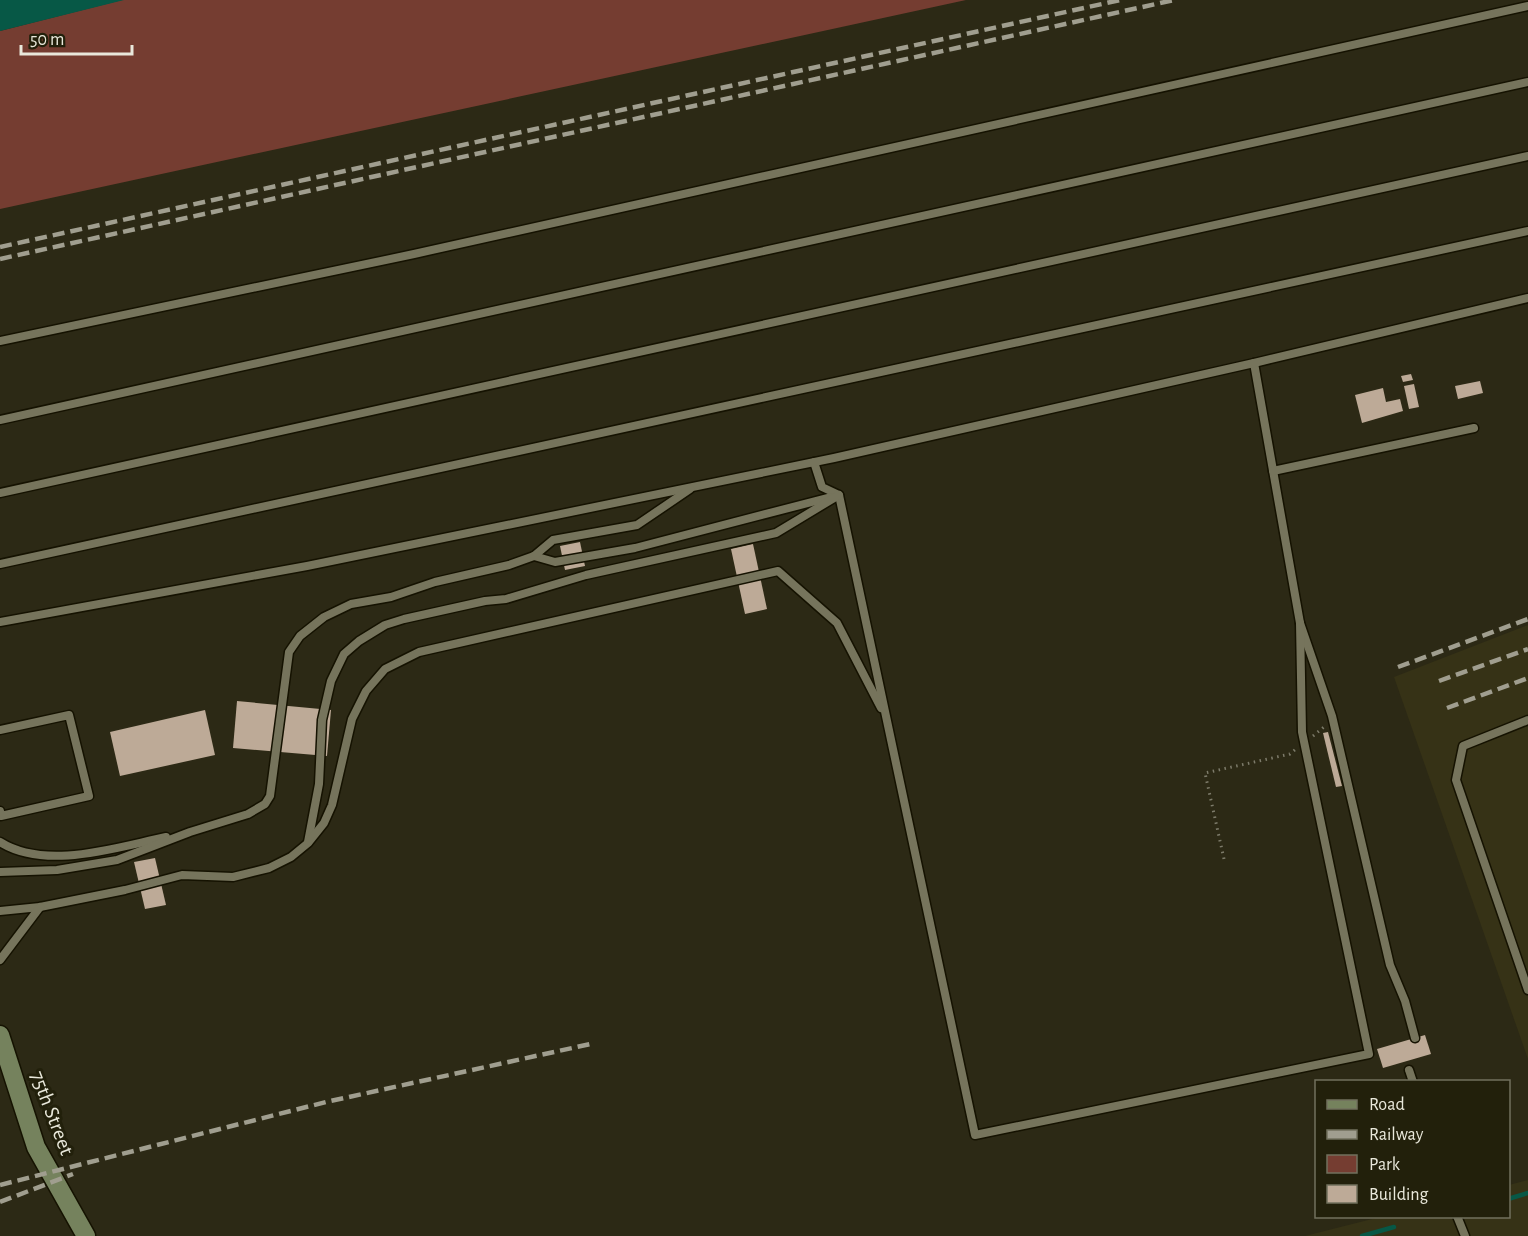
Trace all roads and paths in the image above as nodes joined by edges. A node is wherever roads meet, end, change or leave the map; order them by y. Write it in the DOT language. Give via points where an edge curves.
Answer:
graph roads {
  1 [pos="1528,6"];
  2 [pos="1528,82"];
  3 [pos="1528,156"];
  4 [pos="1528,231"];
  5 [pos="1528,298"];
  6 [pos="0,341"];
  7 [pos="1254,363"];
  8 [pos="0,420"];
  9 [pos="1474,428"];
  10 [pos="814,462"];
  11 [pos="1273,471"];
  12 [pos="693,486"];
  13 [pos="0,493"];
  14 [pos="839,495"];
  15 [pos="534,556"];
  16 [pos="0,564"];
  17 [pos="0,622"];
  18 [pos="1300,623"];
  19 [pos="1332,716"];
  20 [pos="887,718"];
  21 [pos="1528,720"];
  22 [pos="0,730"];
  23 [pos="1305,743"];
  24 [pos="0,811"];
  25 [pos="190,832"];
  26 [pos="0,842"];
  27 [pos="308,843"];
  28 [pos="1224,859"];
  29 [pos="0,872"];
  30 [pos="40,907"];
  31 [pos="0,911"];
  32 [pos="0,960"];
  33 [pos="1528,990"];
  34 [pos="0,1035"];
  35 [pos="1415,1038"];
  36 [pos="1410,1070"];
  37 [pos="1412,1080"];
  38 [pos="1458,1218"];
  39 [pos="86,1236"];
  40 [pos="1465,1236"];
  1 -- 6 [label="lane" via="414,254"];
  2 -- 8 [label="lane"];
  3 -- 13 [label="lane"];
  4 -- 16 [label="lane"];
  5 -- 7 [label="lane"];
  7 -- 10 [label="lane"];
  7 -- 11 [label="lane"];
  9 -- 11 [label="lane"];
  10 -- 12 [label="lane"];
  10 -- 14 [label="lane" via="822,487"];
  11 -- 18 [label="lane"];
  12 -- 15 [label="lane" via="637,525 553,540"];
  12 -- 17 [label="lane" via="307,566"];
  14 -- 15 [label="lane" via="635,549 555,562"];
  14 -- 20 [label="lane"];
  14 -- 27 [label="lane" via="776,533 586,575 506,599 404,619 358,641 344,654 331,681 322,720 319,784"];
  15 -- 25 [label="lane" via="391,597 351,604 324,617 300,636 289,652 270,796 265,804 248,814"];
  18 -- 19 [label="lane"];
  18 -- 23 [label="lane"];
  19 -- 23 [label="path"];
  19 -- 35 [label="lane" via="1390,965"];
  20 -- 23 [label="lane" via="975,1135 1369,1054"];
  20 -- 27 [label="lane" via="837,623 778,571 419,652 385,669 366,691 352,719 332,805"];
  21 -- 33 [label="lane" via="1463,746 1456,780"];
  22 -- 24 [label="lane" via="69,715 89,796 1,816"];
  23 -- 28 [label="path" via="1290,754 1205,773"];
  25 -- 26 [label="lane" via="65,857 35,855"];
  25 -- 29 [label="lane" via="117,860 57,870"];
  27 -- 30 [label="lane" via="269,868 233,877 182,875"];
  30 -- 31 [label="lane"];
  30 -- 32 [label="lane"];
  34 -- 39 [label="street, 75th Street" via="36,1147"];
  36 -- 37 [label="lane"];
  38 -- 40 [label="lane"];
}
